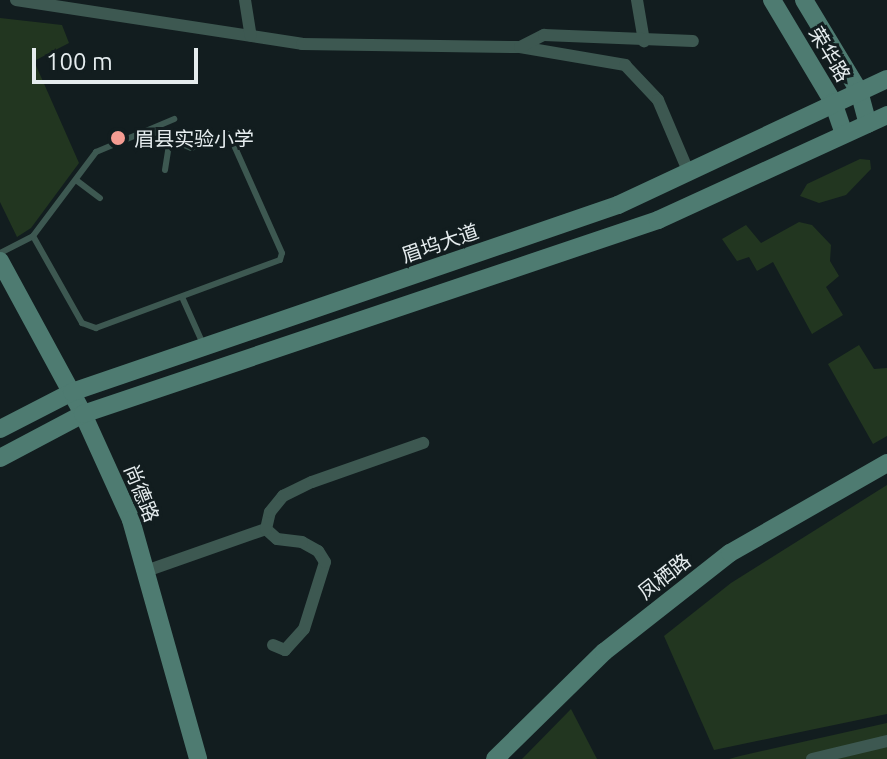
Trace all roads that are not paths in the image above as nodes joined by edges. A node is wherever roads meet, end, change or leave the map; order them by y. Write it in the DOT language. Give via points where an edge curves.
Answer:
graph roads {
  1 [pos="16,0"];
  2 [pos="245,0"];
  3 [pos="637,0"];
  4 [pos="772,0"];
  5 [pos="804,0"];
  6 [pos="251,36"];
  7 [pos="644,41"];
  8 [pos="693,41"];
  9 [pos="520,47"];
  10 [pos="887,79"];
  11 [pos="859,91"];
  12 [pos="833,102"];
  13 [pos="887,115"];
  14 [pos="174,119"];
  15 [pos="868,124"];
  16 [pos="154,132"];
  17 [pos="844,134"];
  18 [pos="170,139"];
  19 [pos="165,170"];
  20 [pos="689,173"];
  21 [pos="76,180"];
  22 [pos="100,198"];
  23 [pos="33,236"];
  24 [pos="0,253"];
  25 [pos="0,261"];
  26 [pos="182,297"];
  27 [pos="204,347"];
  28 [pos="72,392"];
  29 [pos="83,414"];
  30 [pos="0,429"];
  31 [pos="423,443"];
  32 [pos="0,458"];
  33 [pos="887,463"];
  34 [pos="266,529"];
  35 [pos="146,571"];
  36 [pos="273,645"];
  37 [pos="887,741"];
  38 [pos="198,759"];
  39 [pos="495,759"];
  40 [pos="812,759"];
  1 -- 6 [label="street"];
  2 -- 6 [label="street"];
  3 -- 7 [label="street"];
  4 -- 12 [label="main road, 荣华路"];
  5 -- 11 [label="main road, 荣华路"];
  6 -- 9 [label="street" via="302,44"];
  7 -- 8 [label="street"];
  7 -- 9 [label="street" via="544,35"];
  9 -- 20 [label="street" via="625,65 658,100"];
  10 -- 11 [label="main road, 眉坞大道"];
  11 -- 12 [label="main road, 眉坞大道"];
  11 -- 15 [label="main road, 荣华路"];
  12 -- 17 [label="main road, 荣华路"];
  12 -- 20 [label="main road, 眉坞大道"];
  13 -- 15 [label="main road"];
  14 -- 16 [label="lane"];
  15 -- 17 [label="main road"];
  16 -- 18 [label="lane"];
  16 -- 21 [label="lane" via="96,152"];
  17 -- 29 [label="main road" via="658,220"];
  18 -- 19 [label="lane"];
  18 -- 26 [label="lane" via="191,148 229,134 282,253 280,260"];
  20 -- 27 [label="main road, 眉坞大道" via="618,205"];
  21 -- 22 [label="lane"];
  21 -- 23 [label="lane"];
  23 -- 24 [label="lane"];
  23 -- 26 [label="lane" via="82,323 111,325"];
  25 -- 28 [label="main road, 尚德路"];
  26 -- 27 [label="lane"];
  27 -- 28 [label="main road, 眉坞大道"];
  28 -- 29 [label="main road, 尚德路"];
  28 -- 30 [label="main road, 眉坞大道"];
  29 -- 32 [label="main road"];
  29 -- 35 [label="main road, 尚德路" via="131,520"];
  31 -- 34 [label="street" via="283,496 270,512"];
  33 -- 39 [label="main road, 凤栖路" via="730,553 604,652"];
  34 -- 35 [label="street"];
  34 -- 36 [label="street" via="277,539 302,542 325,562 304,629 285,650"];
  35 -- 38 [label="main road, 尚德路"];
  37 -- 40 [label="street"];
}
